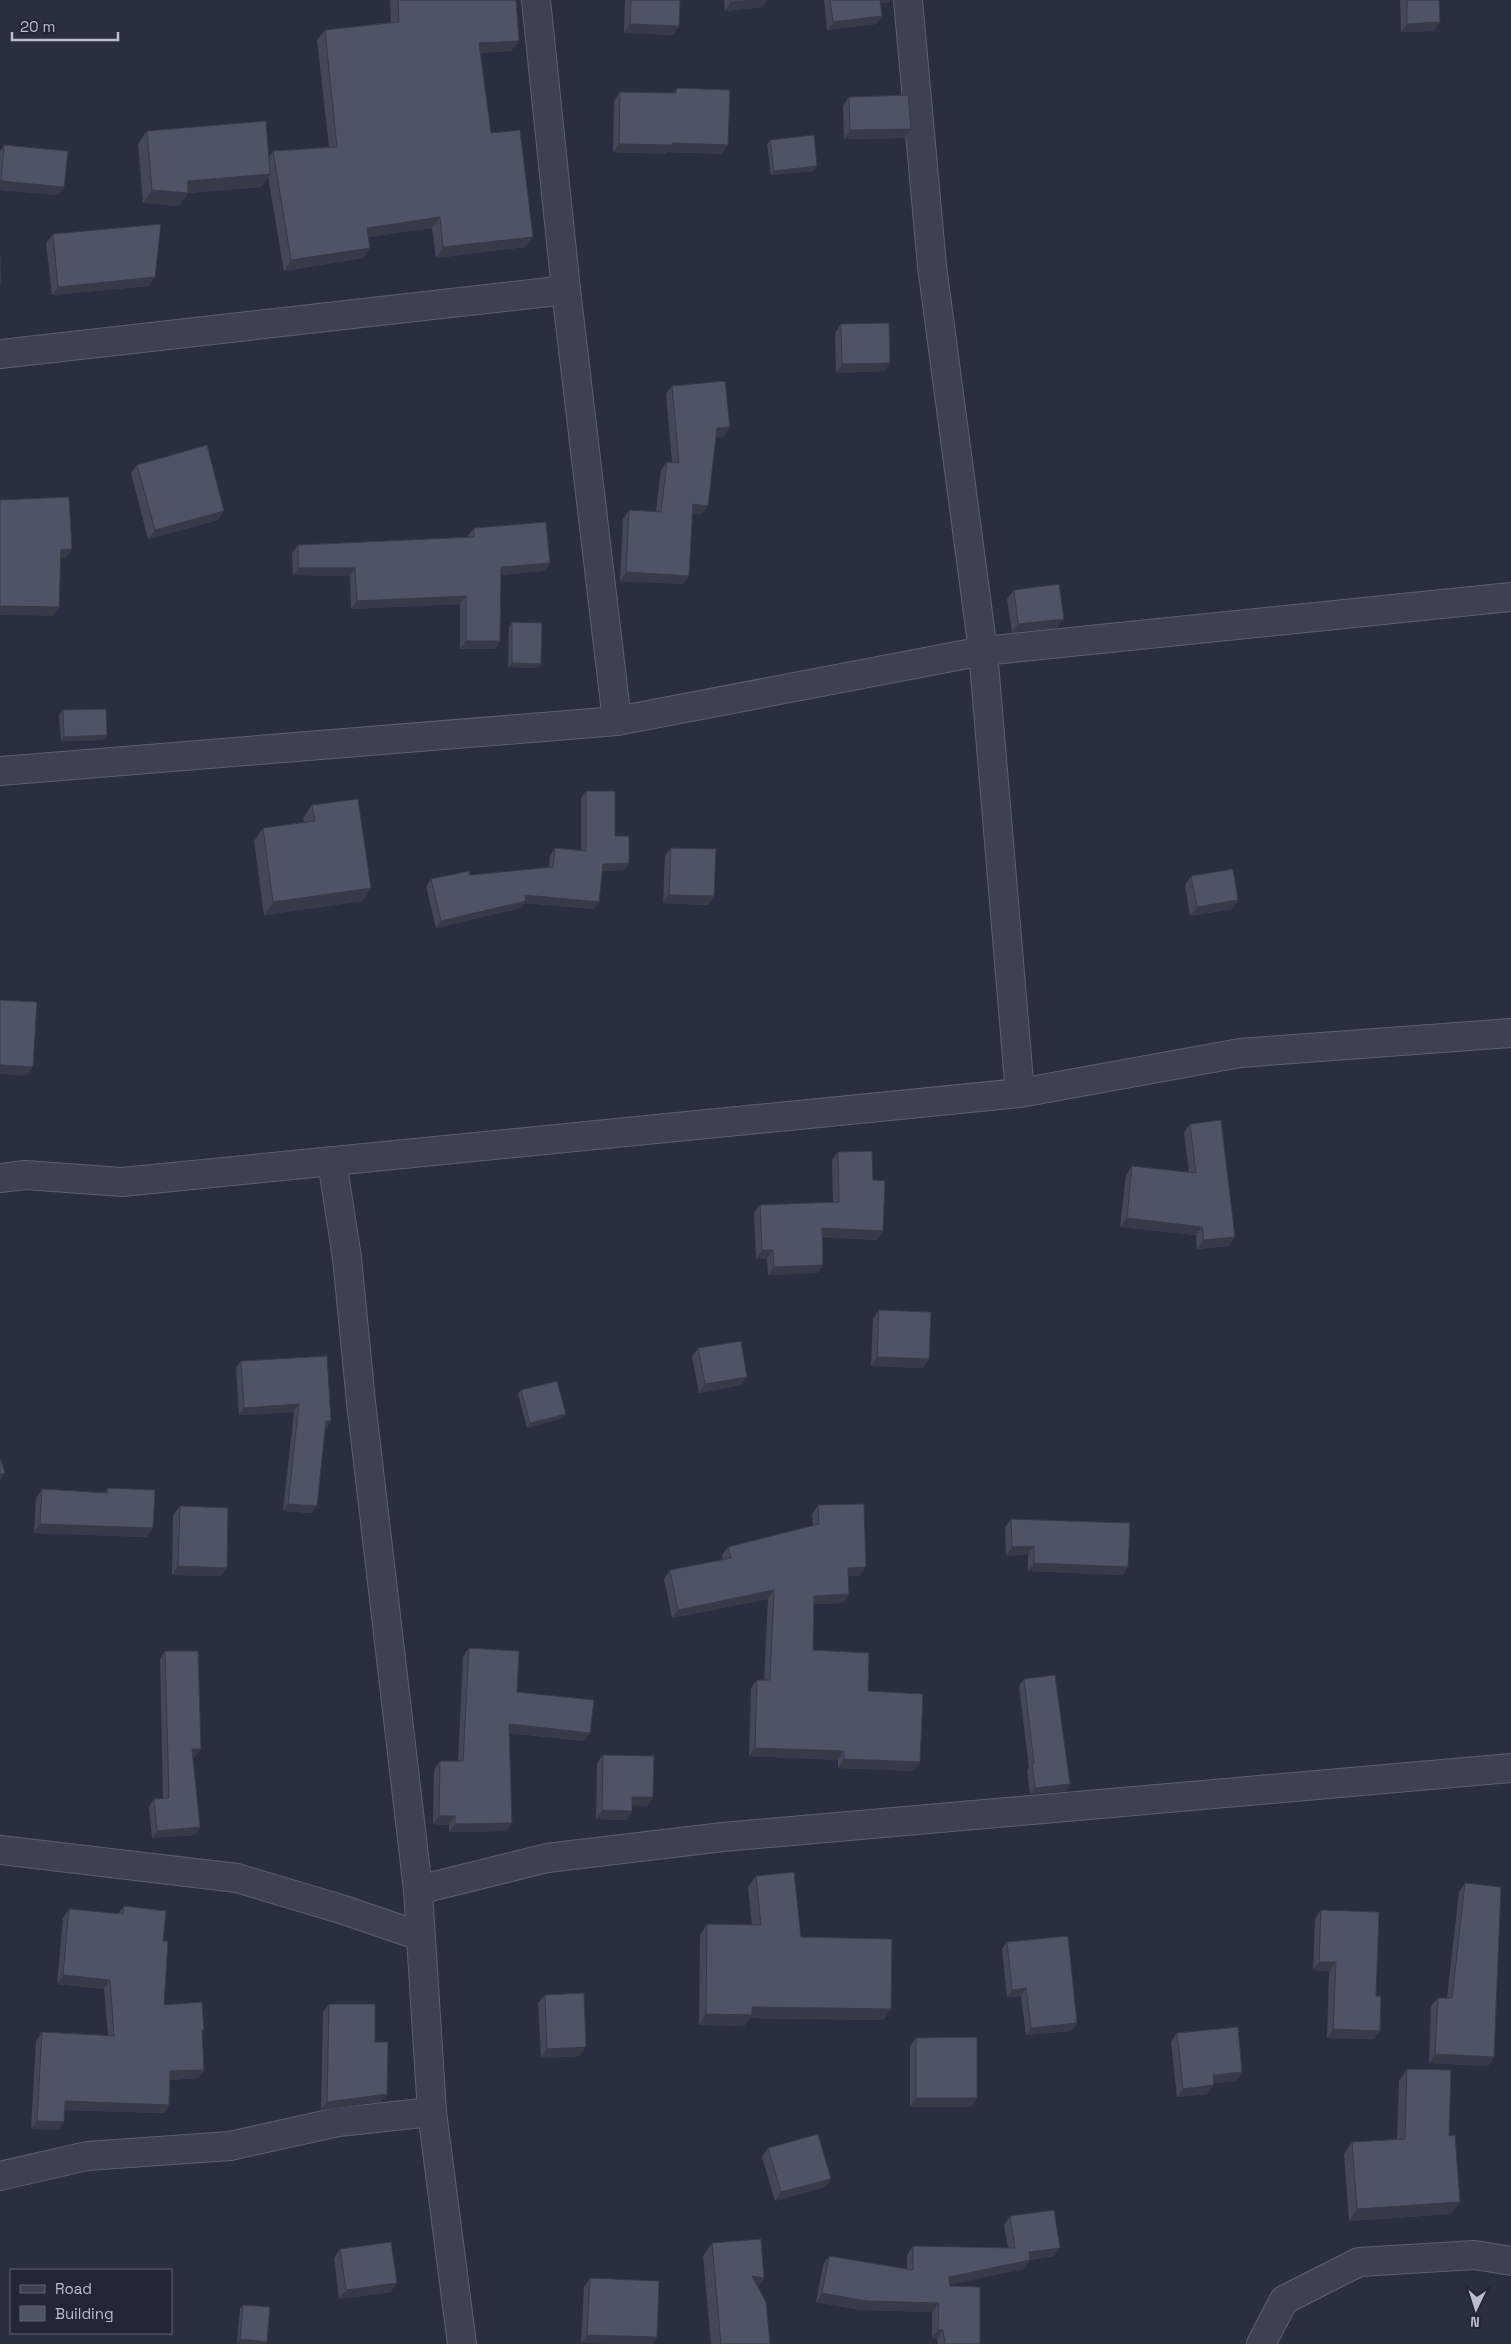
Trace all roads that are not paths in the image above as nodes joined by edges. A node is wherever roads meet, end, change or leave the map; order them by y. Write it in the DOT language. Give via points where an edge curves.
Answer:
graph roads {
  1 [pos="536,0"];
  2 [pos="908,0"];
  3 [pos="566,290"];
  4 [pos="0,354"];
  5 [pos="1511,597"];
  6 [pos="983,651"];
  7 [pos="617,721"];
  8 [pos="0,771"];
  9 [pos="1511,1033"];
  10 [pos="1020,1093"];
  11 [pos="332,1161"];
  12 [pos="0,1178"];
  13 [pos="1511,1768"];
  14 [pos="0,1850"];
  15 [pos="418,1890"];
  16 [pos="420,1936"];
  17 [pos="432,2112"];
  18 [pos="0,2176"];
  19 [pos="1511,2261"];
  20 [pos="462,2344"];
  21 [pos="1261,2344"];
  1 -- 3 [label="street"];
  2 -- 6 [label="street" via="932,266"];
  3 -- 4 [label="street"];
  3 -- 7 [label="street"];
  5 -- 6 [label="street"];
  6 -- 7 [label="street"];
  6 -- 10 [label="street"];
  7 -- 8 [label="street"];
  9 -- 10 [label="street" via="1240,1052"];
  10 -- 11 [label="street"];
  11 -- 12 [label="street" via="122,1182 26,1175"];
  11 -- 15 [label="street" via="347,1258"];
  13 -- 15 [label="street" via="723,1838 547,1858"];
  14 -- 16 [label="street" via="237,1878"];
  15 -- 16 [label="street"];
  16 -- 17 [label="street"];
  17 -- 18 [label="street" via="338,2122 230,2146 87,2156"];
  17 -- 20 [label="street"];
  19 -- 21 [label="street" via="1475,2255 1359,2262 1284,2300"];
}
